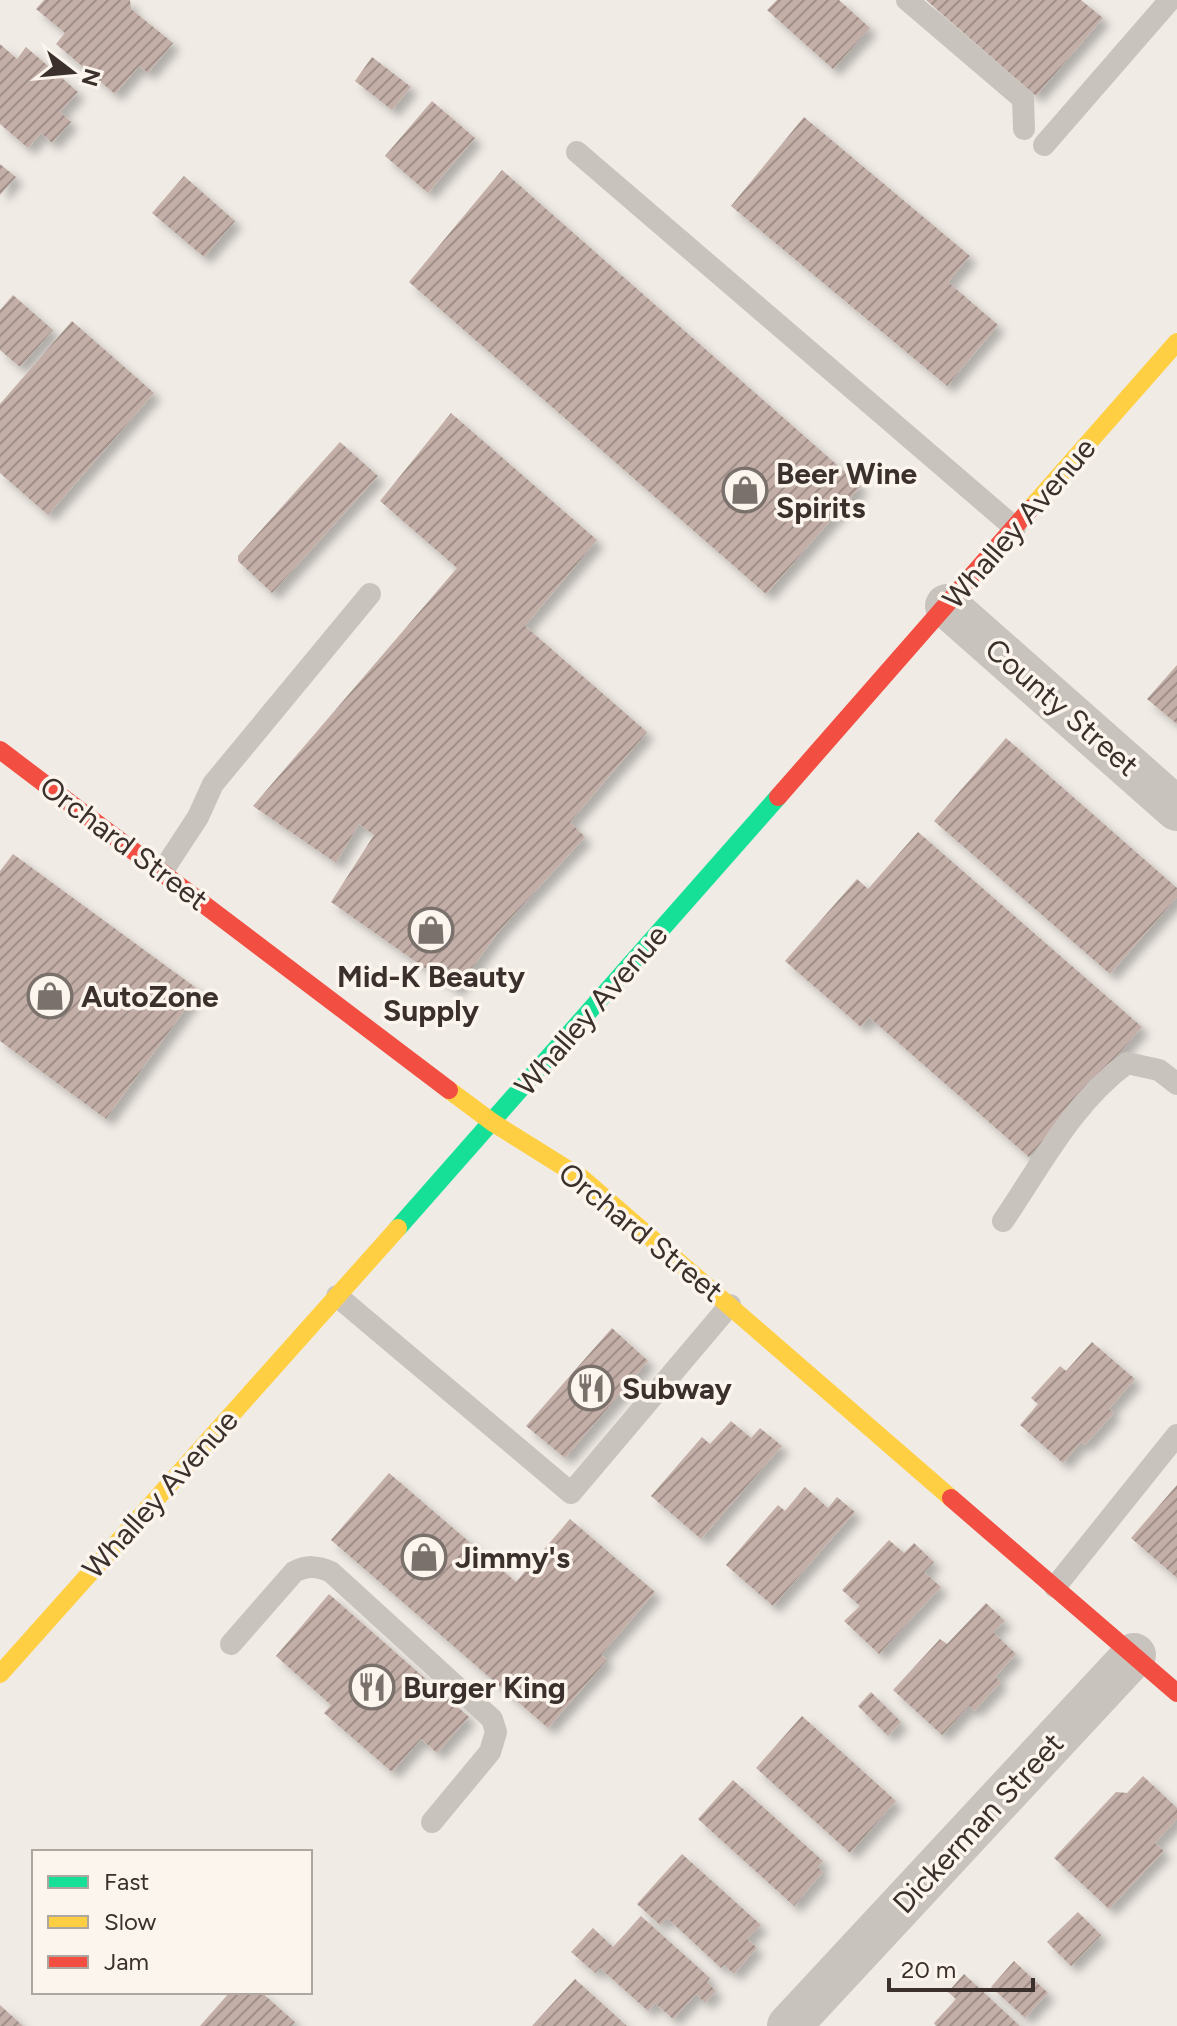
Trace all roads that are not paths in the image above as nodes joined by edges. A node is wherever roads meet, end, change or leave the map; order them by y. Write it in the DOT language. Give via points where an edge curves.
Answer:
graph roads {
  1 [pos="907,0"];
  2 [pos="1170,0"];
  3 [pos="1024,129"];
  4 [pos="1044,145"];
  5 [pos="577,152"];
  6 [pos="1177,342"];
  7 [pos="1015,528"];
  8 [pos="370,594"];
  9 [pos="947,606"];
  10 [pos="0,750"];
  11 [pos="1177,809"];
  12 [pos="162,872"];
  13 [pos="1177,1084"];
  14 [pos="492,1122"];
  15 [pos="1003,1221"];
  16 [pos="337,1296"];
  17 [pos="730,1305"];
  18 [pos="1177,1435"];
  19 [pos="1055,1587"];
  20 [pos="231,1644"];
  21 [pos="1134,1655"];
  22 [pos="0,1674"];
  23 [pos="1177,1693"];
  24 [pos="432,1822"];
  25 [pos="789,2026"];
  1 -- 3 [label="lane" via="1023,99"];
  2 -- 4 [label="lane"];
  5 -- 7 [label="lane"];
  6 -- 7 [label="main road, Whalley Avenue"];
  7 -- 9 [label="main road, Whalley Avenue"];
  8 -- 12 [label="lane" via="213,784"];
  9 -- 11 [label="street, County Street"];
  9 -- 14 [label="main road, Whalley Avenue"];
  10 -- 12 [label="main road, Orchard Street"];
  12 -- 14 [label="main road, Orchard Street"];
  13 -- 15 [label="lane" via="1159,1070 1127,1063 1106,1079 1077,1112"];
  14 -- 16 [label="main road, Whalley Avenue"];
  14 -- 17 [label="main road, Orchard Street" via="583,1179"];
  16 -- 17 [label="lane" via="571,1493"];
  16 -- 22 [label="main road, Whalley Avenue"];
  17 -- 19 [label="main road, Orchard Street"];
  18 -- 19 [label="lane"];
  19 -- 21 [label="main road, Orchard Street"];
  20 -- 24 [label="lane" via="294,1572 319,1567 331,1572 492,1719 496,1732 490,1752"];
  21 -- 23 [label="main road, Orchard Street"];
  21 -- 25 [label="street, Dickerman Street"];
}
